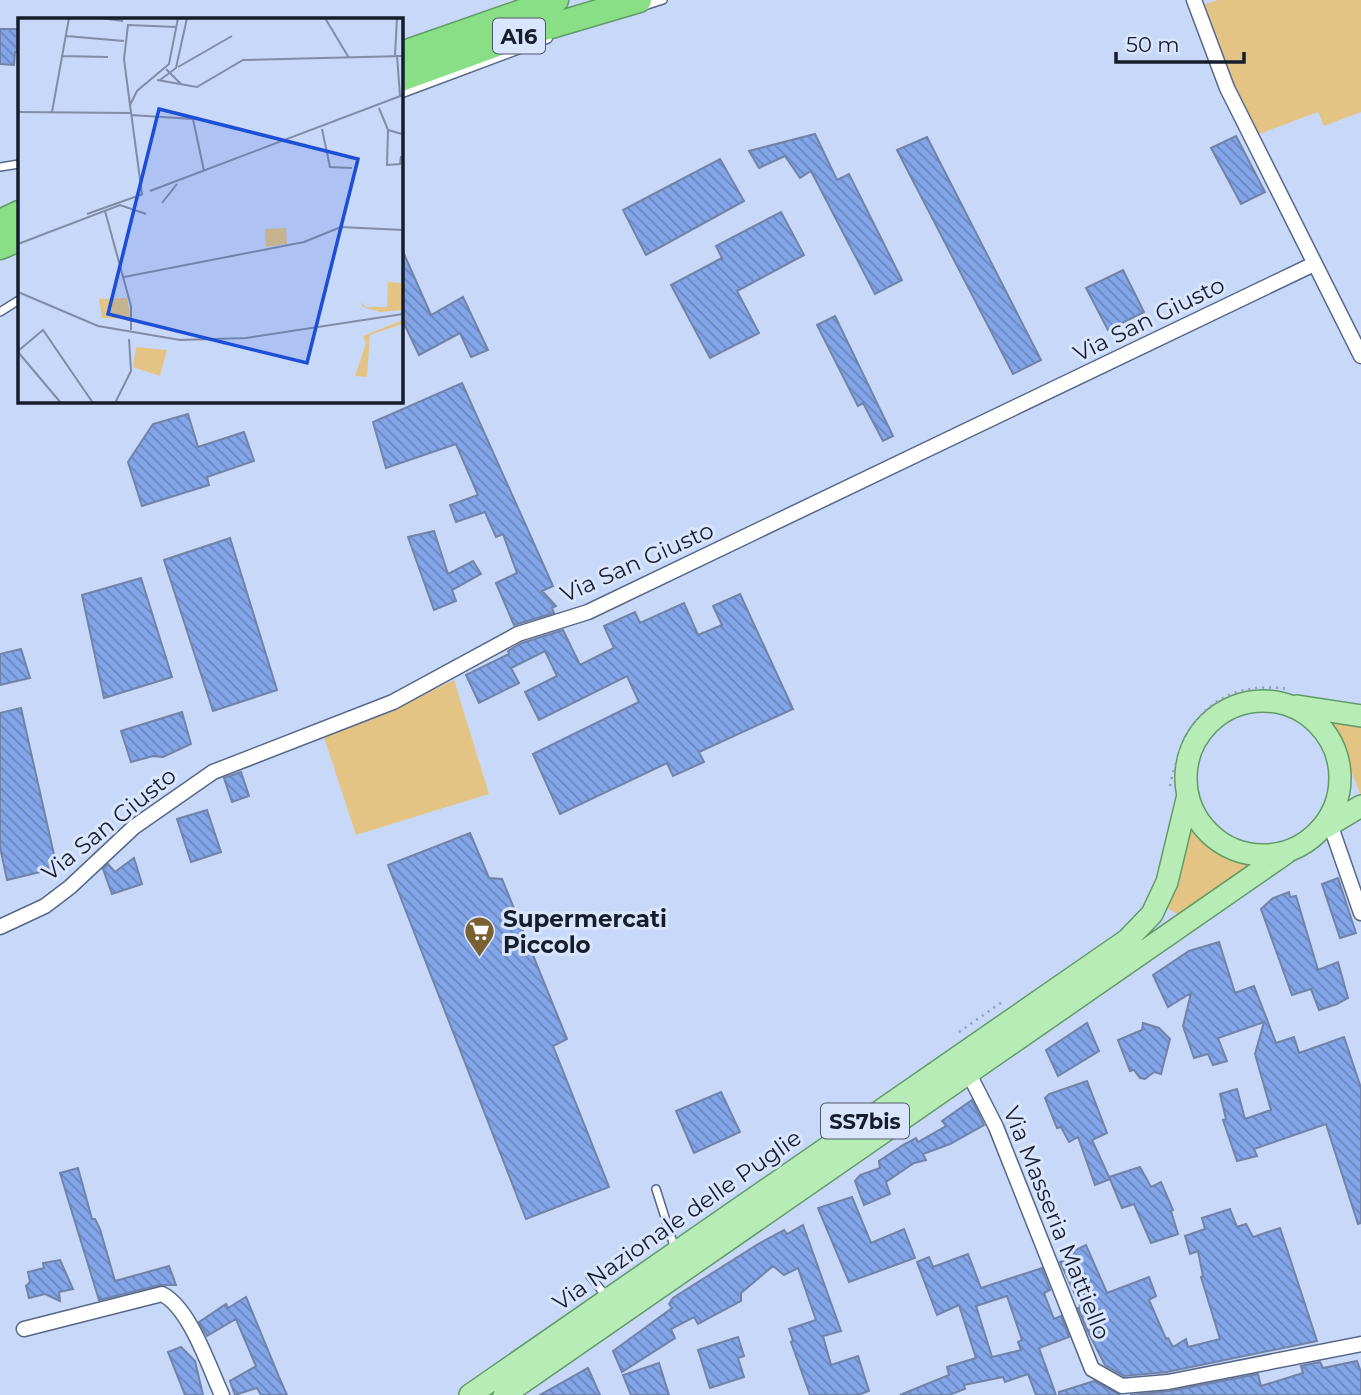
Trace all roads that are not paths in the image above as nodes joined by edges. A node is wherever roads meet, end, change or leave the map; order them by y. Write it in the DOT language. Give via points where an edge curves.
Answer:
graph roads {
  1 [pos="639,0"];
  2 [pos="663,0"];
  3 [pos="1194,0"];
  4 [pos="545,3"];
  5 [pos="579,28"];
  6 [pos="554,37"];
  7 [pos="402,47"];
  8 [pos="402,54"];
  9 [pos="402,79"];
  10 [pos="402,94"];
  11 [pos="18,164"];
  12 [pos="0,167"];
  13 [pos="18,214"];
  14 [pos="0,222"];
  15 [pos="18,239"];
  16 [pos="0,247"];
  17 [pos="1314,264"];
  18 [pos="18,301"];
  19 [pos="0,312"];
  20 [pos="1361,356"];
  21 [pos="1271,701"];
  22 [pos="1361,716"];
  23 [pos="1179,792"];
  24 [pos="1361,806"];
  25 [pos="1328,825"];
  26 [pos="1286,853"];
  27 [pos="1361,913"];
  28 [pos="0,927"];
  29 [pos="968,1072"];
  30 [pos="656,1189"];
  31 [pos="676,1252"];
  32 [pos="590,1276"];
  33 [pos="608,1300"];
  34 [pos="24,1329"];
  35 [pos="1361,1345"];
  36 [pos="222,1395"];
  37 [pos="470,1395"];
  38 [pos="504,1395"];
  1 -- 9 [label="highway, A16" via="524,34"];
  2 -- 5 [label="lane"];
  3 -- 17 [label="street" via="1227,88"];
  4 -- 7 [label="lane"];
  4 -- 8 [label="highway, A16"];
  6 -- 10 [label="lane"];
  11 -- 12 [label="lane"];
  13 -- 14 [label="highway"];
  15 -- 16 [label="highway"];
  17 -- 20 [label="street"];
  17 -- 28 [label="street, Via San Giusto" via="589,612 518,634 393,702 213,772 134,827 53,900"];
  18 -- 19 [label="lane"];
  21 -- 22 [label="main road, Via Nazionale delle Puglie / SS7bis"];
  21 -- 23 [label="main road, Via Nazionale delle Puglie / SS7bis" via="1224,711 1205,727 1192,747"];
  21 -- 25 [label="main road, Via Nazionale delle Puglie / SS7bis" via="1313,719 1338,758 1340,782"];
  23 -- 26 [label="main road, Via Nazionale delle Puglie / SS7bis" via="1213,837 1224,844 1260,855"];
  23 -- 31 [label="main road, Via Nazionale delle Puglie / SS7bis" via="1167,882 1152,914 1127,940"];
  24 -- 25 [label="main road, Via Nazionale delle Puglie / SS7bis"];
  25 -- 26 [label="main road, Via Nazionale delle Puglie / SS7bis" via="1308,843"];
  25 -- 27 [label="street"];
  26 -- 29 [label="main road, Via Nazionale delle Puglie / SS7bis"];
  29 -- 35 [label="street, Via Masseria Mattiello" via="996,1127 1092,1369 1122,1386 1168,1382"];
  29 -- 38 [label="main road, Via Nazionale delle Puglie / SS7bis"];
  30 -- 31 [label="lane"];
  31 -- 33 [label="main road, Via Nazionale delle Puglie / SS7bis"];
  32 -- 33 [label="lane"];
  33 -- 37 [label="main road, Via Nazionale delle Puglie / SS7bis"];
  34 -- 36 [label="street" via="162,1294 191,1328"];
}
